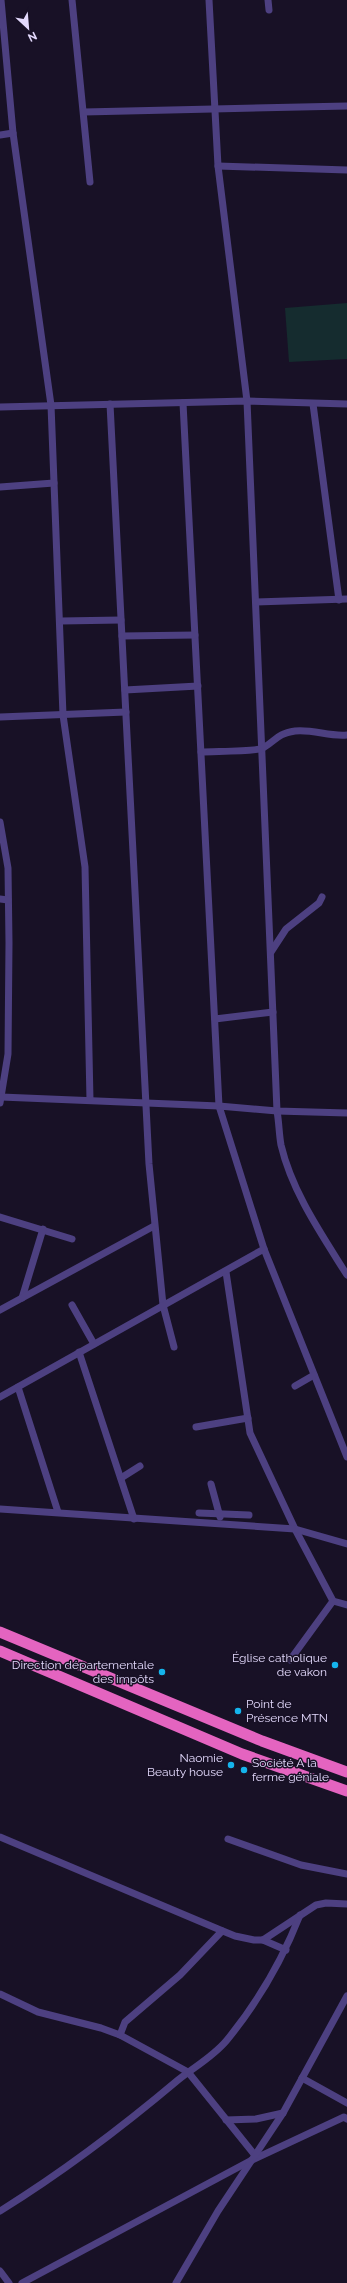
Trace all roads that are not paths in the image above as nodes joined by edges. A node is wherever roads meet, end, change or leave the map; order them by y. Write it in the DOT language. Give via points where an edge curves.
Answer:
graph roads {
  1 [pos="1,0"];
  2 [pos="72,0"];
  3 [pos="209,0"];
  4 [pos="268,0"];
  5 [pos="269,10"];
  6 [pos="347,106"];
  7 [pos="214,109"];
  8 [pos="84,112"];
  9 [pos="13,133"];
  10 [pos="0,135"];
  11 [pos="218,166"];
  12 [pos="347,170"];
  13 [pos="90,182"];
  14 [pos="247,401"];
  15 [pos="183,403"];
  16 [pos="110,404"];
  17 [pos="313,404"];
  18 [pos="347,404"];
  19 [pos="51,405"];
  20 [pos="0,407"];
  21 [pos="54,483"];
  22 [pos="0,487"];
  23 [pos="347,599"];
  24 [pos="339,600"];
  25 [pos="256,602"];
  26 [pos="121,620"];
  27 [pos="60,621"];
  28 [pos="195,635"];
  29 [pos="122,636"];
  30 [pos="198,686"];
  31 [pos="125,690"];
  32 [pos="126,712"];
  33 [pos="63,715"];
  34 [pos="0,717"];
  35 [pos="347,734"];
  36 [pos="262,749"];
  37 [pos="201,752"];
  38 [pos="0,822"];
  39 [pos="322,897"];
  40 [pos="0,899"];
  41 [pos="8,900"];
  42 [pos="271,952"];
  43 [pos="273,1012"];
  44 [pos="215,1019"];
  45 [pos="1,1100"];
  46 [pos="90,1100"];
  47 [pos="146,1103"];
  48 [pos="219,1106"];
  49 [pos="277,1111"];
  50 [pos="347,1113"];
  51 [pos="0,1217"];
  52 [pos="154,1226"];
  53 [pos="43,1229"];
  54 [pos="72,1239"];
  55 [pos="264,1249"];
  56 [pos="226,1272"];
  57 [pos="347,1275"];
  58 [pos="22,1298"];
  59 [pos="72,1305"];
  60 [pos="163,1305"];
  61 [pos="0,1310"];
  62 [pos="94,1344"];
  63 [pos="174,1347"];
  64 [pos="79,1352"];
  65 [pos="314,1375"];
  66 [pos="295,1386"];
  67 [pos="18,1387"];
  68 [pos="0,1396"];
  69 [pos="248,1418"];
  70 [pos="196,1427"];
  71 [pos="347,1457"];
  72 [pos="140,1466"];
  73 [pos="121,1478"];
  74 [pos="211,1484"];
  75 [pos="0,1509"];
  76 [pos="58,1512"];
  77 [pos="199,1513"];
  78 [pos="219,1514"];
  79 [pos="249,1515"];
  80 [pos="134,1519"];
  81 [pos="221,1523"];
  82 [pos="295,1529"];
  83 [pos="347,1544"];
  84 [pos="333,1601"];
  85 [pos="347,1605"];
  86 [pos="0,1632"];
  87 [pos="0,1651"];
  88 [pos="290,1660"];
  89 [pos="347,1772"];
  90 [pos="347,1791"];
  91 [pos="0,1837"];
  92 [pos="228,1838"];
  93 [pos="347,1874"];
  94 [pos="347,1904"];
  95 [pos="300,1915"];
  96 [pos="222,1931"];
  97 [pos="263,1940"];
  98 [pos="286,1950"];
  99 [pos="0,1994"];
  100 [pos="347,1996"];
  101 [pos="120,2035"];
  102 [pos="188,2072"];
  103 [pos="302,2078"];
  104 [pos="347,2103"];
  105 [pos="283,2112"];
  106 [pos="346,2116"];
  107 [pos="226,2120"];
  108 [pos="252,2157"];
  109 [pos="0,2211"];
  110 [pos="0,2271"];
  111 [pos="9,2283"];
  112 [pos="22,2283"];
  113 [pos="176,2283"];
  1 -- 9 [label="street"];
  2 -- 8 [label="street"];
  3 -- 7 [label="street"];
  4 -- 5 [label="street"];
  6 -- 7 [label="street"];
  7 -- 8 [label="street"];
  7 -- 11 [label="street"];
  8 -- 13 [label="street"];
  9 -- 10 [label="street"];
  9 -- 19 [label="street"];
  11 -- 12 [label="street"];
  11 -- 14 [label="street"];
  14 -- 15 [label="street"];
  14 -- 17 [label="street"];
  14 -- 25 [label="street"];
  15 -- 16 [label="street"];
  15 -- 28 [label="street"];
  16 -- 19 [label="street"];
  16 -- 26 [label="street"];
  17 -- 18 [label="street"];
  17 -- 24 [label="street"];
  19 -- 20 [label="street"];
  19 -- 21 [label="street"];
  21 -- 22 [label="street"];
  21 -- 27 [label="street"];
  23 -- 24 [label="street"];
  24 -- 25 [label="street"];
  25 -- 36 [label="street"];
  26 -- 27 [label="street"];
  26 -- 29 [label="street"];
  27 -- 33 [label="street"];
  28 -- 29 [label="street"];
  28 -- 30 [label="street"];
  29 -- 31 [label="street"];
  30 -- 31 [label="street"];
  30 -- 37 [label="street"];
  31 -- 32 [label="street"];
  32 -- 33 [label="street"];
  32 -- 47 [label="street"];
  33 -- 34 [label="street"];
  33 -- 46 [label="street" via="85,867"];
  35 -- 36 [label="street" via="338,736 310,730 295,731 279,734"];
  36 -- 37 [label="street"];
  36 -- 42 [label="street"];
  37 -- 44 [label="street"];
  38 -- 41 [label="street" via="8,868"];
  39 -- 42 [label="street" via="319,903 286,929"];
  40 -- 41 [label="street"];
  41 -- 45 [label="street" via="8,1054"];
  42 -- 43 [label="street"];
  43 -- 44 [label="street"];
  43 -- 49 [label="street"];
  44 -- 48 [label="street"];
  45 -- 46 [label="street"];
  46 -- 47 [label="street"];
  47 -- 48 [label="street"];
  47 -- 52 [label="street"];
  48 -- 49 [label="street"];
  48 -- 55 [label="street"];
  49 -- 50 [label="street"];
  49 -- 57 [label="street" via="281,1145 292,1177 313,1220"];
  51 -- 53 [label="street"];
  52 -- 58 [label="street"];
  52 -- 60 [label="street"];
  53 -- 54 [label="street"];
  53 -- 58 [label="street"];
  55 -- 56 [label="street"];
  55 -- 65 [label="street"];
  56 -- 60 [label="street"];
  56 -- 69 [label="street"];
  58 -- 61 [label="street"];
  59 -- 62 [label="street"];
  60 -- 62 [label="street"];
  60 -- 63 [label="street"];
  62 -- 64 [label="street"];
  64 -- 67 [label="street"];
  64 -- 73 [label="street"];
  65 -- 66 [label="street"];
  65 -- 71 [label="street"];
  67 -- 68 [label="street"];
  67 -- 76 [label="street"];
  69 -- 70 [label="street"];
  69 -- 82 [label="street" via="250,1433"];
  72 -- 73 [label="street"];
  73 -- 80 [label="street"];
  74 -- 78 [label="street"];
  75 -- 76 [label="street"];
  76 -- 80 [label="street"];
  77 -- 78 [label="street"];
  78 -- 79 [label="street"];
  78 -- 81 [label="street"];
  80 -- 81 [label="street"];
  81 -- 82 [label="street"];
  82 -- 83 [label="street"];
  82 -- 84 [label="street"];
  84 -- 85 [label="street"];
  84 -- 88 [label="street"];
  86 -- 89 [label="highway" via="262,1741"];
  87 -- 90 [label="highway" via="242,1754"];
  91 -- 96 [label="street"];
  92 -- 93 [label="street" via="301,1865"];
  94 -- 95 [label="street" via="316,1905"];
  95 -- 97 [label="street"];
  95 -- 98 [label="street"];
  96 -- 97 [label="street"];
  96 -- 101 [label="street" via="180,1975 125,2022"];
  97 -- 98 [label="street"];
  98 -- 102 [label="street" via="265,1987 226,2041 211,2056"];
  99 -- 101 [label="street" via="38,2012"];
  100 -- 103 [label="street"];
  101 -- 102 [label="street"];
  102 -- 107 [label="street"];
  102 -- 109 [label="street" via="72,2164"];
  103 -- 104 [label="street"];
  103 -- 105 [label="street"];
  105 -- 107 [label="street" via="256,2119"];
  105 -- 108 [label="street"];
  106 -- 108 [label="street"];
  107 -- 108 [label="street"];
  108 -- 112 [label="street"];
  108 -- 113 [label="street"];
  110 -- 111 [label="street"];
}
